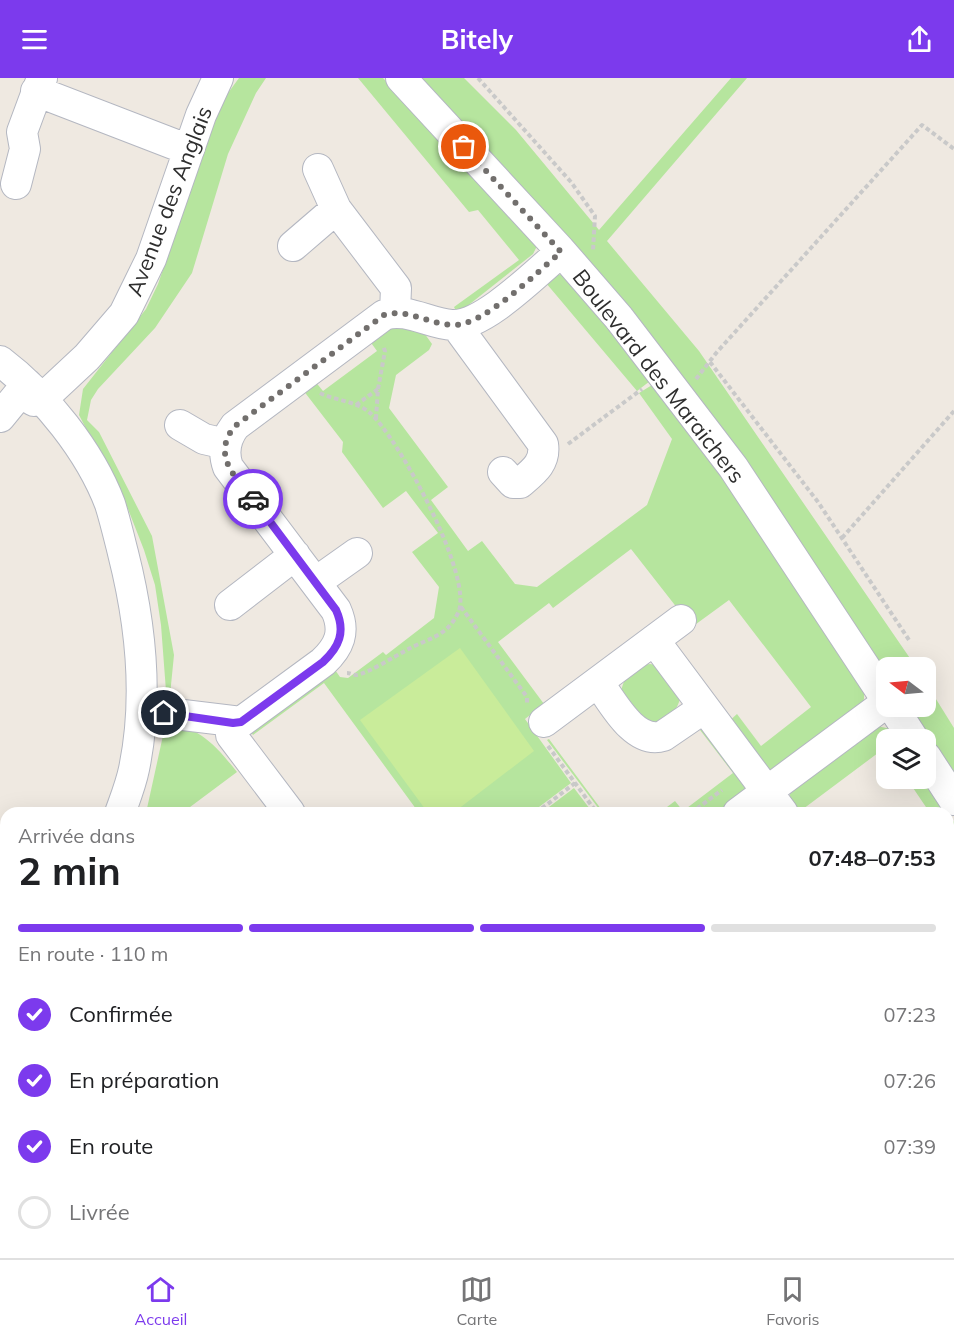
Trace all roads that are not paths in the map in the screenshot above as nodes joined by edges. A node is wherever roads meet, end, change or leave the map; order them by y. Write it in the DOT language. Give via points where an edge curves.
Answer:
graph roads {
  1 [pos="218,78"];
  2 [pos="401,78"];
  3 [pos="39,84"];
  4 [pos="11,128"];
  5 [pos="189,150"];
  6 [pos="318,169"];
  7 [pos="16,184"];
  8 [pos="336,209"];
  9 [pos="293,246"];
  10 [pos="561,252"];
  11 [pos="395,312"];
  12 [pos="460,325"];
  13 [pos="0,361"];
  14 [pos="15,393"];
  15 [pos="180,424"];
  16 [pos="226,444"];
  17 [pos="503,472"];
  18 [pos="357,553"];
  19 [pos="295,555"];
  20 [pos="128,572"];
  21 [pos="316,582"];
  22 [pos="230,605"];
  23 [pos="681,620"];
  24 [pos="654,640"];
  25 [pos="598,682"];
  26 [pos="876,686"];
  27 [pos="704,708"];
  28 [pos="142,710"];
  29 [pos="876,710"];
  30 [pos="544,722"];
  31 [pos="233,723"];
  32 [pos="936,772"];
  33 [pos="954,800"];
  34 [pos="775,802"];
  35 [pos="122,807"];
  36 [pos="285,807"];
  37 [pos="758,807"];
  1 -- 5 [label="street, Avenue des Anglais"];
  2 -- 10 [label="street, Boulevard des Maraichers"];
  3 -- 4 [label="street"];
  3 -- 5 [label="street"];
  4 -- 7 [label="street" via="25,148"];
  5 -- 14 [label="street, Avenue des Anglais" via="152,259 124,314 87,357"];
  6 -- 8 [label="street"];
  8 -- 9 [label="street"];
  8 -- 11 [label="street" via="396,288"];
  10 -- 12 [label="street" via="480,318"];
  10 -- 26 [label="street, Boulevard des Maraichers" via="619,318 733,468"];
  11 -- 12 [label="street"];
  11 -- 16 [label="street" via="384,315 235,426"];
  12 -- 17 [label="street" via="461,332 544,449 537,469 520,483 513,483"];
  13 -- 14 [label="street"];
  14 -- 20 [label="street" via="80,481"];
  14 -- 20 [label="street" via="73,438 110,504"];
  15 -- 16 [label="street" via="204,439"];
  16 -- 19 [label="street" via="228,468"];
  18 -- 21 [label="street"];
  19 -- 21 [label="street"];
  19 -- 22 [label="street"];
  20 -- 28 [label="street" via="136,608"];
  21 -- 31 [label="street" via="341,621 340,638 329,656 248,718"];
  23 -- 24 [label="street"];
  24 -- 25 [label="street"];
  24 -- 27 [label="street"];
  25 -- 27 [label="street" via="630,726 644,736 663,736"];
  25 -- 30 [label="street"];
  27 -- 34 [label="street"];
  28 -- 31 [label="street"];
  28 -- 35 [label="street" via="134,772"];
  29 -- 34 [label="street"];
  31 -- 36 [label="street" via="231,735"];
  32 -- 33 [label="street"];
  34 -- 37 [label="street"];
}
